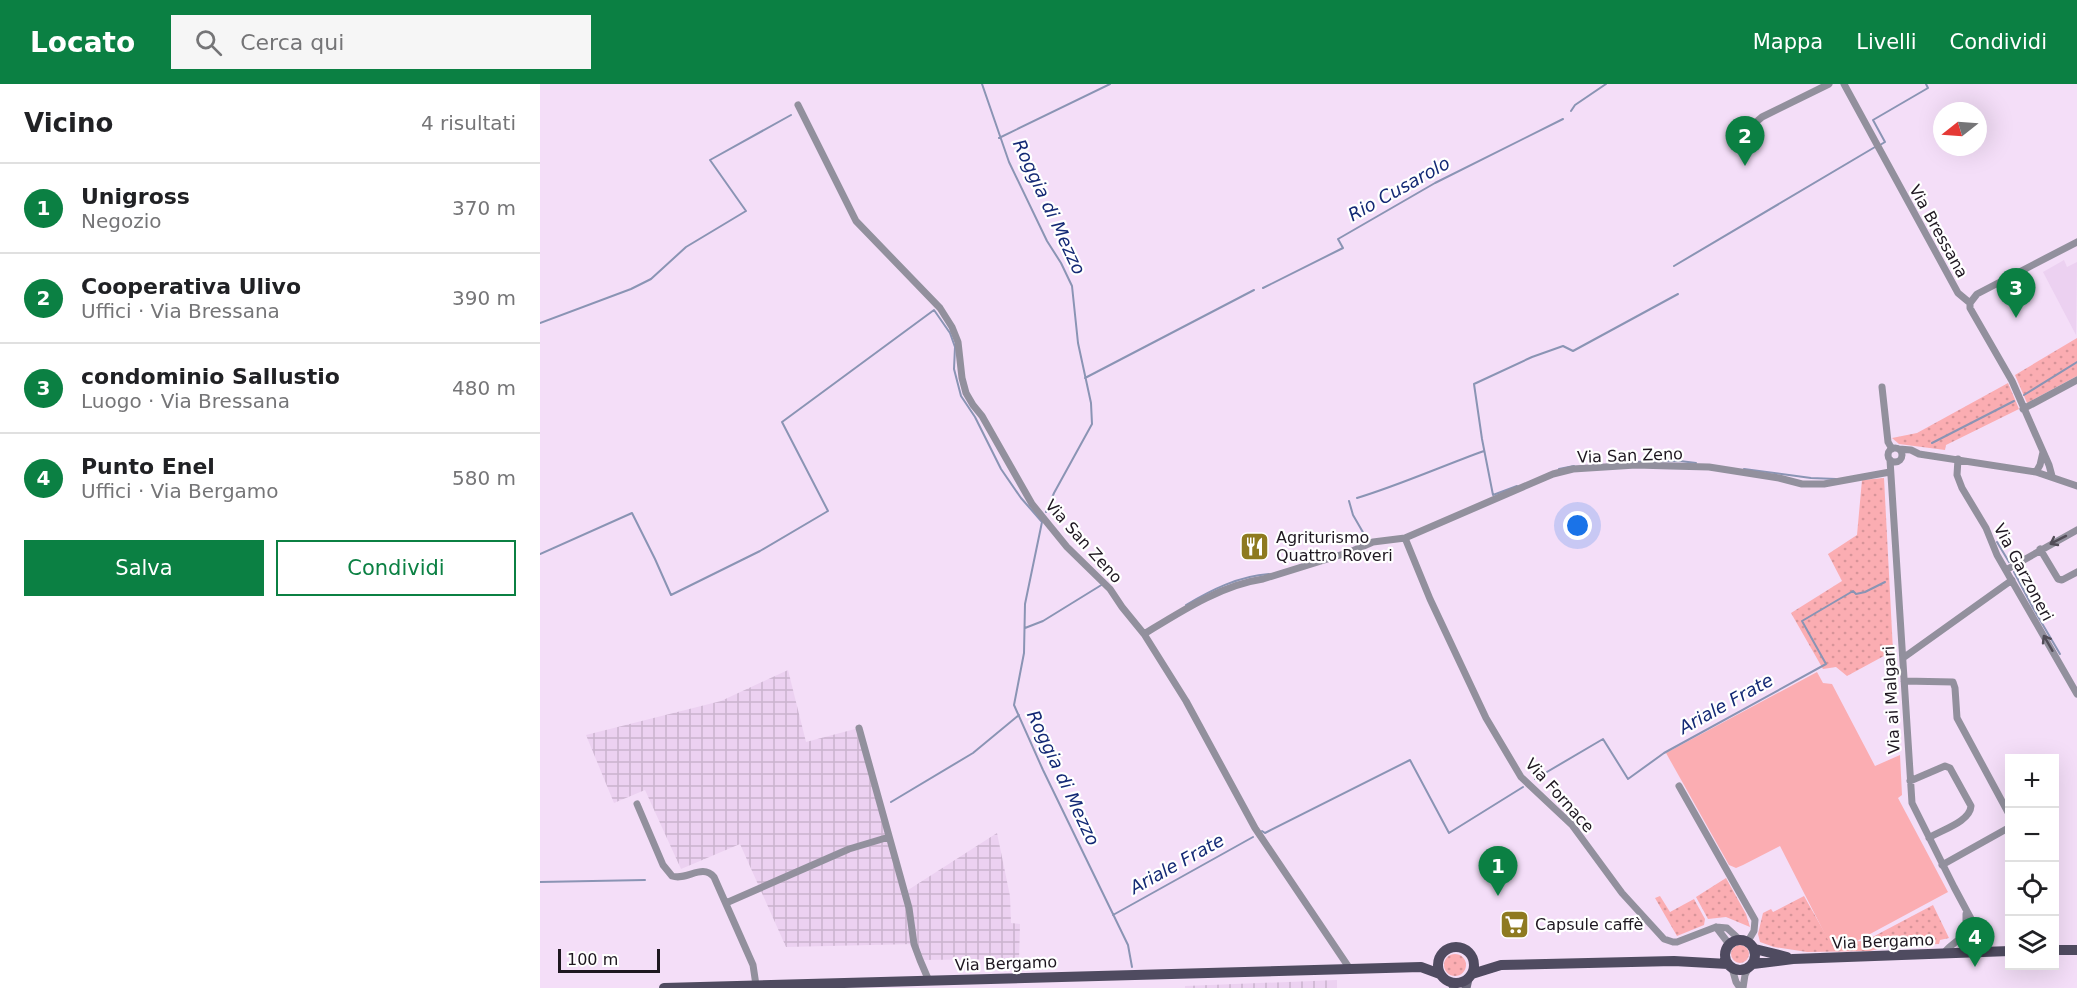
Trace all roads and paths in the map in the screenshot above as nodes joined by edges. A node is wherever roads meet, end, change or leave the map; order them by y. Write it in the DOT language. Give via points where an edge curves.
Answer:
graph roads {
  1 [pos="1829,84"];
  2 [pos="1844,84"];
  3 [pos="798,105"];
  4 [pos="1748,129"];
  5 [pos="2077,242"];
  6 [pos="1970,303"];
  7 [pos="2077,380"];
  8 [pos="1882,387"];
  9 [pos="2024,409"];
  10 [pos="1895,449"];
  11 [pos="2043,452"];
  12 [pos="1919,454"];
  13 [pos="1958,459"];
  14 [pos="1890,460"];
  15 [pos="1900,460"];
  16 [pos="1890,472"];
  17 [pos="2036,472"];
  18 [pos="2052,476"];
  19 [pos="1893,483"];
  20 [pos="2077,486"];
  21 [pos="2077,530"];
  22 [pos="1405,538"];
  23 [pos="2040,549"];
  24 [pos="2006,570"];
  25 [pos="2077,572"];
  26 [pos="2012,580"];
  27 [pos="1144,634"];
  28 [pos="1903,658"];
  29 [pos="1904,681"];
  30 [pos="2077,694"];
  31 [pos="859,728"];
  32 [pos="1910,781"];
  33 [pos="1679,786"];
  34 [pos="637,804"];
  35 [pos="2006,808"];
  36 [pos="2005,830"];
  37 [pos="889,837"];
  38 [pos="1929,838"];
  39 [pos="1942,865"];
  40 [pos="726,903"];
  41 [pos="1963,903"];
  42 [pos="1716,927"];
  43 [pos="1966,929"];
  44 [pos="1978,932"];
  45 [pos="1739,945"];
  46 [pos="2059,950"];
  47 [pos="2077,950"];
  48 [pos="2005,951"];
  49 [pos="1968,952"];
  50 [pos="1991,952"];
  51 [pos="1944,953"];
  52 [pos="1439,958"];
  53 [pos="1793,959"];
  54 [pos="1685,961"];
  55 [pos="1474,962"];
  56 [pos="1500,965"];
  57 [pos="1751,965"];
  58 [pos="1730,966"];
  59 [pos="1421,967"];
  60 [pos="1350,969"];
  61 [pos="1440,974"];
  62 [pos="1469,980"];
  63 [pos="929,981"];
  64 [pos="756,986"];
  65 [pos="1453,986"];
  66 [pos="664,988"];
  67 [pos="1742,988"];
  1 -- 4 [label="street" via="1762,117"];
  2 -- 6 [label="street, Via Bressana" via="1958,292"];
  3 -- 27 [label="street, Via San Zeno" via="856,221 940,308 952,327 966,393 1032,504 1110,589"];
  5 -- 6 [label="street" via="1977,294"];
  6 -- 9 [label="street, Via Bressana"];
  7 -- 9 [label="street"];
  8 -- 10 [label="street" via="1888,442"];
  9 -- 11 [label="street, Via Bressana"];
  10 -- 12 [label="street"];
  10 -- 14 [label="street" via="1888,454"];
  10 -- 15 [label="street" via="1902,455"];
  11 -- 17 [label="street"];
  11 -- 18 [label="street, Via Bressana"];
  12 -- 13 [label="street"];
  12 -- 15 [label="street"];
  13 -- 17 [label="street"];
  13 -- 24 [label="street, Via Garzoneri" via="1959,482"];
  14 -- 15 [label="street"];
  14 -- 16 [label="street"];
  15 -- 19 [label="street"];
  16 -- 19 [label="street"];
  16 -- 22 [label="street, Via San Zeno" via="1802,484 1709,467 1636,465 1573,469"];
  17 -- 18 [label="street"];
  18 -- 20 [label="street"];
  19 -- 28 [label="street, Via ai Malgari"];
  21 -- 23 [label="street, one-way"];
  22 -- 27 [label="street, Via San Zeno" via="1373,542 1249,581"];
  22 -- 42 [label="street, Via Fornace" via="1486,718 1521,777 1572,825 1622,893 1664,939 1677,942"];
  23 -- 24 [label="street"];
  23 -- 25 [label="street" via="2058,579"];
  24 -- 26 [label="street, Via Garzoneri"];
  26 -- 28 [label="street"];
  30 -- 26 [label="street, Via Garzoneri, one-way"];
  27 -- 60 [label="street" via="1186,701 1255,828"];
  28 -- 29 [label="street, Via ai Malgari"];
  29 -- 32 [label="street, Via ai Malgari"];
  29 -- 35 [label="street" via="1953,682 1957,718"];
  31 -- 37 [label="street"];
  32 -- 38 [label="street, Via ai Malgari" via="1913,808"];
  32 -- 38 [label="street" via="1945,766 1950,768 1971,806 1967,817"];
  33 -- 45 [label="street" via="1755,920 1754,931"];
  34 -- 40 [label="street" via="668,871 678,878 702,871 711,874"];
  36 -- 39 [label="street"];
  37 -- 40 [label="street" via="849,849"];
  37 -- 63 [label="street" via="909,908 914,944"];
  38 -- 39 [label="street, Via ai Malgari"];
  39 -- 41 [label="street, Via ai Malgari"];
  40 -- 64 [label="street" via="753,965"];
  41 -- 43 [label="street, Via ai Malgari"];
  41 -- 44 [label="street, Via ai Malgari"];
  42 -- 45 [label="street"];
  42 -- 45 [label="street" via="1727,928"];
  43 -- 49 [label="street, Via ai Malgari"];
  43 -- 51 [label="street"];
  44 -- 49 [label="street" via="1977,943"];
  44 -- 50 [label="street, Via ai Malgari"];
  45 -- 53 [label="main road, Via Bergamo"];
  45 -- 54 [label="main road, Via Bergamo"];
  45 -- 57 [label="main road" via="1755,959"];
  45 -- 58 [label="main road"];
  46 -- 47 [label="main road"];
  48 -- 50 [label="main road, Via Bergamo"];
  49 -- 50 [label="main road, Via Bergamo"];
  49 -- 51 [label="main road, Via Bergamo"];
  51 -- 53 [label="main road, Via Bergamo"];
  52 -- 55 [label="main road, Via Bergamo" via="1456,947 1468,951"];
  52 -- 59 [label="main road, Via Bergamo"];
  52 -- 61 [label="main road"];
  53 -- 57 [label="main road, Via Bergamo"];
  54 -- 56 [label="main road, Via Bergamo"];
  54 -- 58 [label="main road, Via Bergamo"];
  55 -- 56 [label="main road, Via Bergamo"];
  55 -- 62 [label="main road"];
  56 -- 62 [label="main road, Via Bergamo"];
  57 -- 58 [label="main road, Via Bergamo" via="1741,970"];
  57 -- 67 [label="street"];
  58 -- 67 [label="street"];
  59 -- 60 [label="main road, Via Bergamo"];
  59 -- 61 [label="main road, Via Bergamo"];
  60 -- 63 [label="main road, Via Bergamo"];
  61 -- 65 [label="main road, Via Bergamo"];
  62 -- 65 [label="main road, Via Bergamo"];
  63 -- 64 [label="main road, Via Bergamo"];
  64 -- 66 [label="main road, Via Bergamo"];
}
